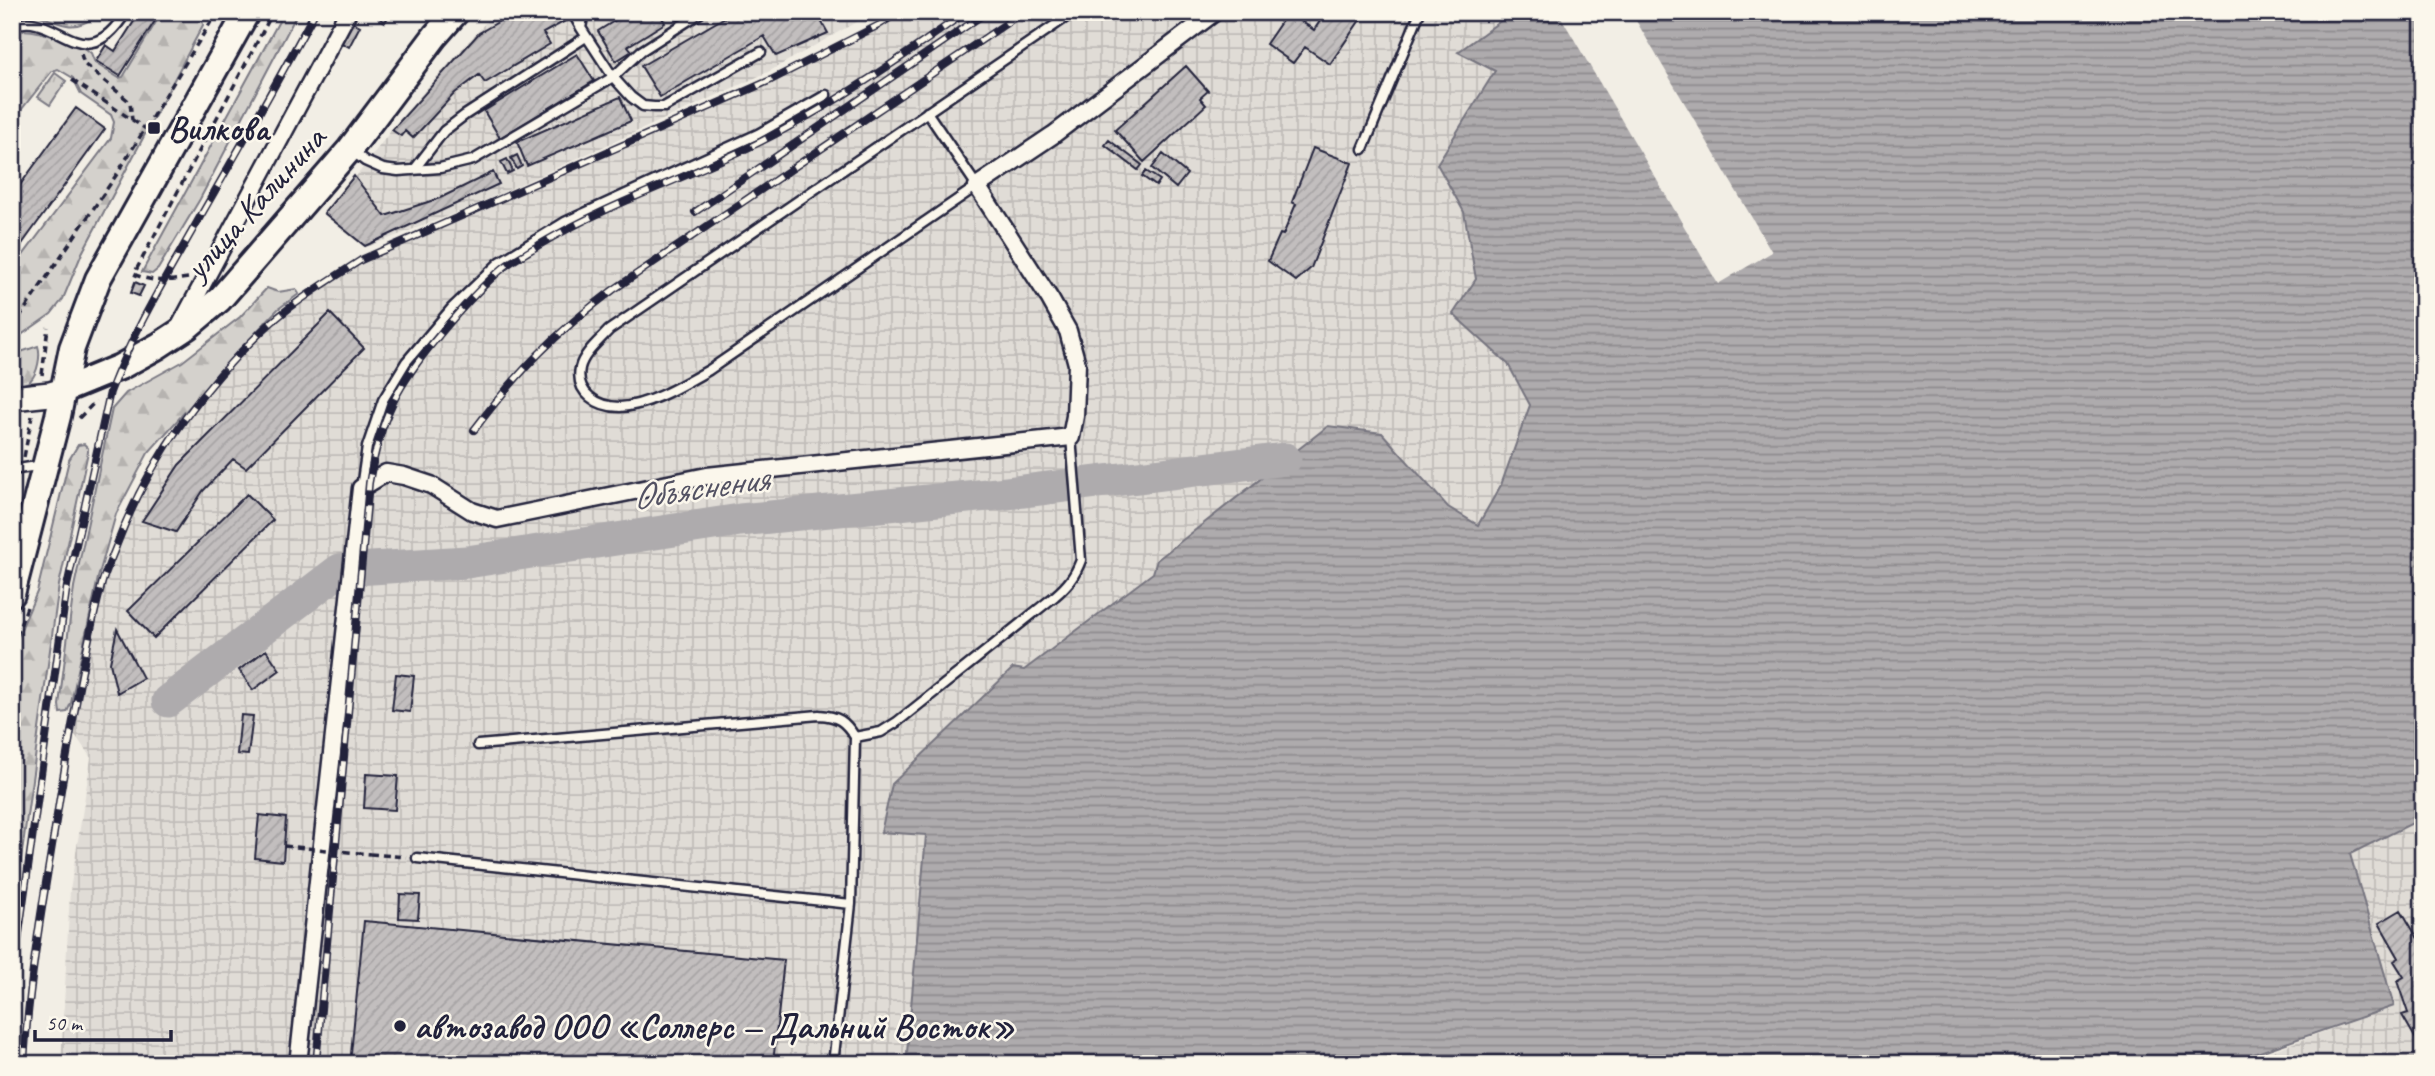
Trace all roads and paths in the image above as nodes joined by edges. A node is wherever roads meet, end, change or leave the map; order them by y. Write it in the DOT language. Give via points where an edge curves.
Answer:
graph roads {
  1 [pos="126,12"];
  2 [pos="217,12"];
  3 [pos="247,12"];
  4 [pos="273,12"];
  5 [pos="348,12"];
  6 [pos="456,12"];
  7 [pos="572,12"];
  8 [pos="584,12"];
  9 [pos="702,12"];
  10 [pos="1074,12"];
  11 [pos="1215,12"];
  12 [pos="1420,12"];
  13 [pos="12,26"];
  14 [pos="581,28"];
  15 [pos="586,37"];
  16 [pos="78,43"];
  17 [pos="761,52"];
  18 [pos="613,77"];
  19 [pos="72,80"];
  20 [pos="826,95"];
  21 [pos="927,113"];
  22 [pos="132,120"];
  23 [pos="146,129"];
  24 [pos="350,149"];
  25 [pos="1363,149"];
  26 [pos="414,170"];
  27 [pos="977,186"];
  28 [pos="206,275"];
  29 [pos="48,327"];
  30 [pos="12,328"];
  31 [pos="176,335"];
  32 [pos="64,390"];
  33 [pos="37,396"];
  34 [pos="12,398"];
  35 [pos="1070,437"];
  36 [pos="46,465"];
  37 [pos="17,469"];
  38 [pos="361,488"];
  39 [pos="12,594"];
  40 [pos="855,737"];
  41 [pos="478,745"];
  42 [pos="284,846"];
  43 [pos="417,858"];
  44 [pos="851,904"];
  45 [pos="298,1064"];
  46 [pos="833,1064"];
  1 -- 16 [label="lane" via="110,32 93,42"];
  2 -- 23 [label="path"];
  3 -- 32 [label="main road" via="98,279 72,348"];
  4 -- 28 [label="path" via="135,274 163,282"];
  5 -- 28 [label="street"];
  6 -- 24 [label="main road, улица Калинина"];
  7 -- 14 [label="lane"];
  8 -- 14 [label="lane"];
  9 -- 18 [label="lane" via="642,51"];
  10 -- 21 [label="lane"];
  11 -- 27 [label="street" via="1053,135"];
  12 -- 25 [label="lane"];
  13 -- 16 [label="lane" via="37,23"];
  14 -- 15 [label="lane"];
  15 -- 18 [label="lane"];
  15 -- 26 [label="lane" via="444,131"];
  16 -- 22 [label="path" via="84,64 130,102"];
  17 -- 18 [label="lane" via="664,107 643,106"];
  18 -- 26 [label="lane" via="473,160"];
  19 -- 22 [label="path"];
  20 -- 38 [label="lane" via="758,134 565,222 500,262 451,309 388,390 368,447"];
  21 -- 27 [label="lane"];
  21 -- 27 [label="lane" via="609,330 580,368 581,389 594,402 620,407 681,386"];
  22 -- 23 [label="path"];
  23 -- 30 [label="path"];
  24 -- 26 [label="lane" via="383,169"];
  24 -- 31 [label="main road, улица Калинина" via="220,299"];
  27 -- 35 [label="street" via="1068,331 1077,364"];
  28 -- 31 [label="street"];
  29 -- 33 [label="path"];
  31 -- 32 [label="main road, улица Калинина" via="120,367"];
  32 -- 33 [label="main road"];
  32 -- 36 [label="main road"];
  33 -- 34 [label="main road"];
  33 -- 37 [label="path"];
  35 -- 38 [label="street" via="707,476 497,519 404,476 386,473"];
  35 -- 40 [label="lane" via="1081,559 1068,585 897,722 881,732"];
  36 -- 37 [label="lane"];
  36 -- 39 [label="main road"];
  38 -- 45 [label="street"];
  40 -- 41 [label="lane" via="835,716 819,715"];
  40 -- 44 [label="lane"];
  42 -- 43 [label="path, bridge"];
  43 -- 44 [label="lane"];
  44 -- 46 [label="lane"];
}
